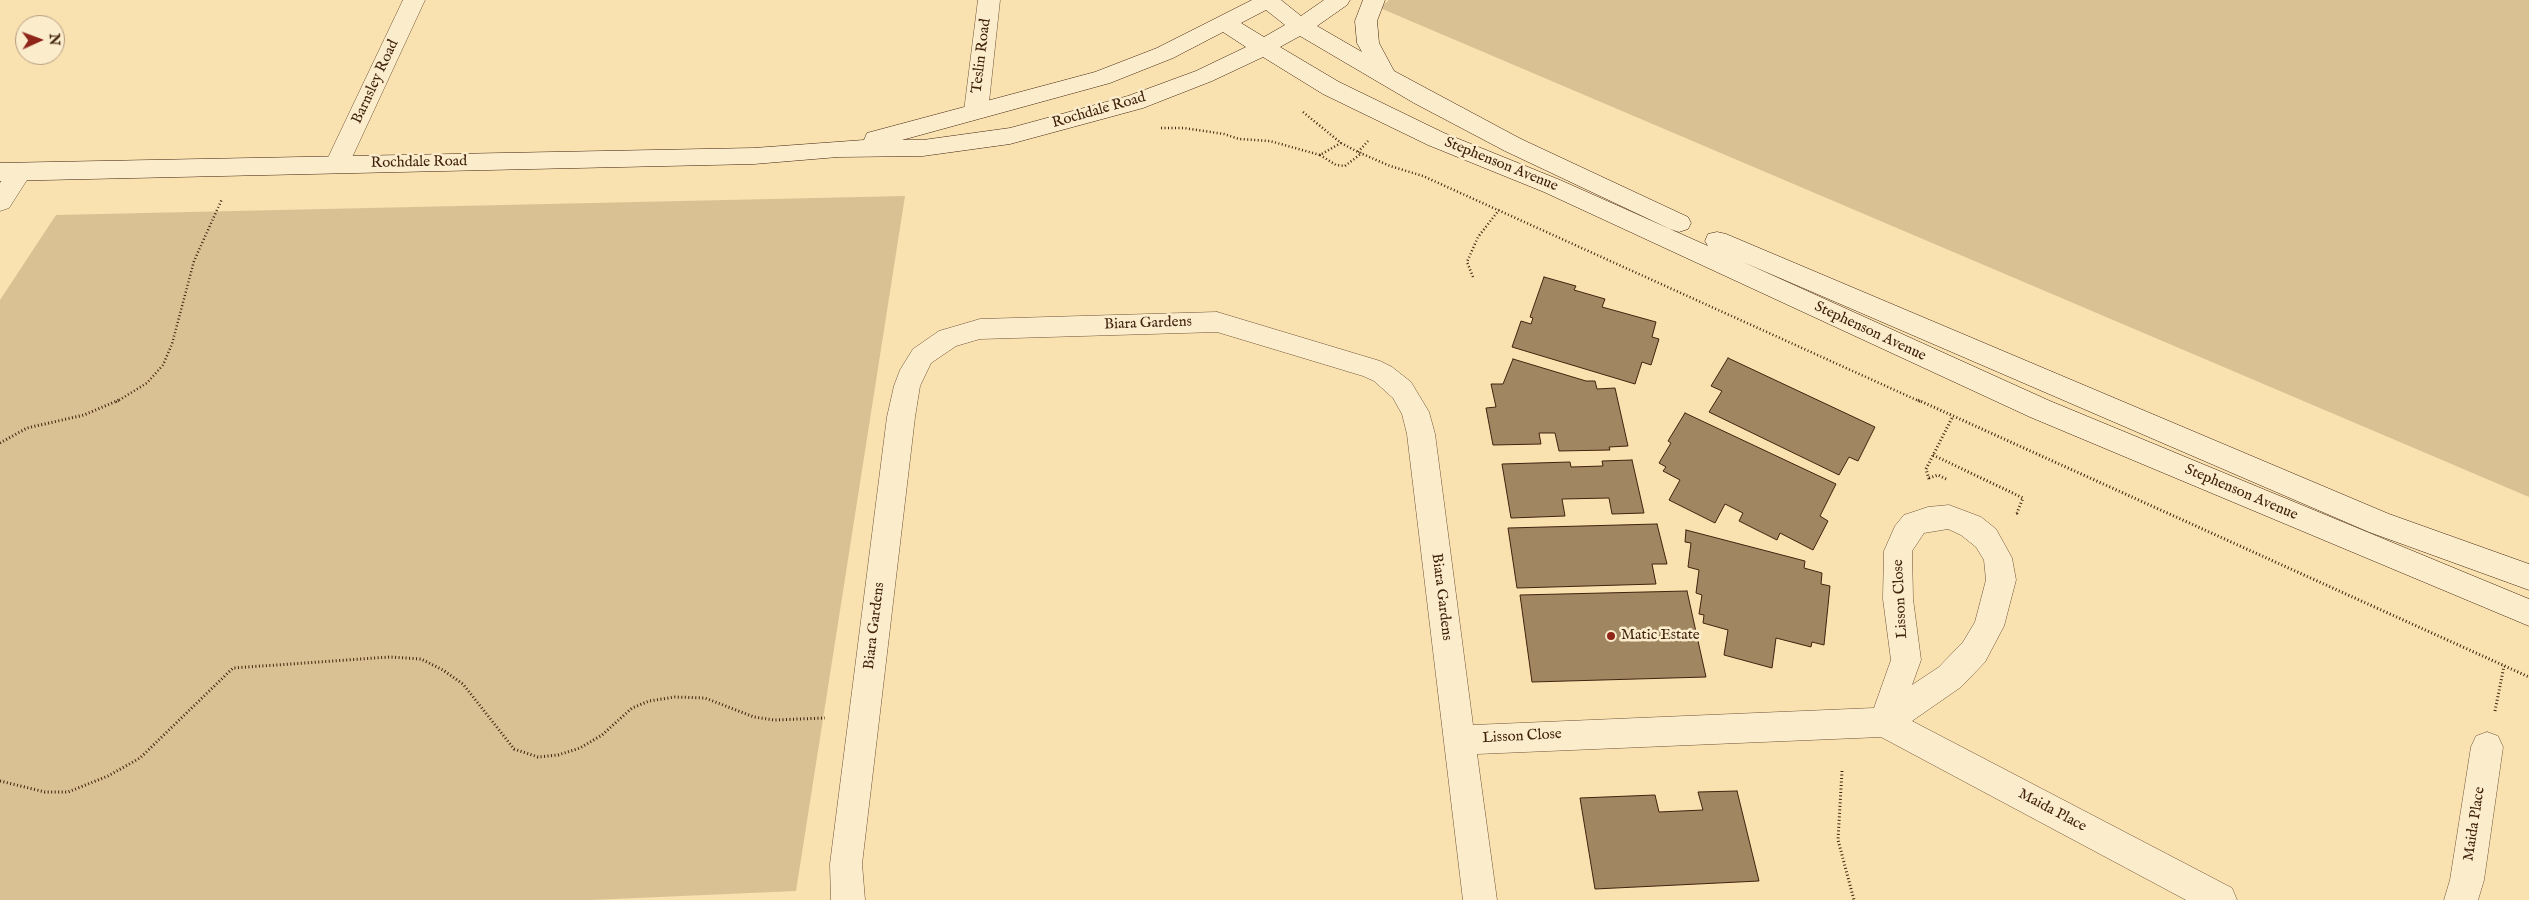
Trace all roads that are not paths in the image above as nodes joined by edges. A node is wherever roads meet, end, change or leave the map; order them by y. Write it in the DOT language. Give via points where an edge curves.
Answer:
graph roads {
  1 [pos="414,0"];
  2 [pos="989,0"];
  3 [pos="1269,0"];
  4 [pos="1340,0"];
  5 [pos="1374,0"];
  6 [pos="1224,23"];
  7 [pos="1300,26"];
  8 [pos="1262,48"];
  9 [pos="1385,75"];
  10 [pos="976,111"];
  11 [pos="838,149"];
  12 [pos="337,164"];
  13 [pos="10,172"];
  14 [pos="0,202"];
  15 [pos="2529,577"];
  16 [pos="2529,613"];
  17 [pos="1884,722"];
  18 [pos="1460,740"];
  19 [pos="2487,747"];
  20 [pos="848,900"];
  21 [pos="1480,900"];
  22 [pos="2220,900"];
  23 [pos="2461,900"];
  1 -- 12 [label="main road, Barnsley Road"];
  2 -- 10 [label="main road, Teslin Road"];
  3 -- 6 [label="main road, Rochdale Road"];
  3 -- 7 [label="main road, Stephenson Avenue"];
  4 -- 7 [label="main road, Rochdale Road"];
  5 -- 9 [label="main road" via="1366,22 1368,43"];
  6 -- 8 [label="main road, Stephenson Avenue"];
  6 -- 10 [label="main road, Rochdale Road" via="1165,53 1102,78"];
  7 -- 8 [label="main road, Rochdale Road"];
  7 -- 9 [label="main road, Stephenson Avenue"];
  8 -- 11 [label="main road, Rochdale Road" via="1204,76 1136,102 1010,136 923,148"];
  8 -- 16 [label="main road, Stephenson Avenue" via="1331,88 1436,139 1552,186 2040,409"];
  9 -- 15 [label="main road, Stephenson Avenue" via="1513,145 1722,243 2379,523"];
  10 -- 11 [label="main road, Rochdale Road"];
  11 -- 12 [label="main road, Rochdale Road" via="754,156"];
  12 -- 13 [label="main road, Rochdale Road"];
  13 -- 14 [label="main road"];
  17 -- 17 [label="main road, Lisson Close" via="1906,660 1898,599 1898,551 1914,524 1950,517 1971,526 1986,538 1998,558 2001,580 1989,626 1974,652 1950,677"];
  17 -- 18 [label="main road, Lisson Close"];
  17 -- 22 [label="main road, Maida Place"];
  18 -- 20 [label="main road, Biara Gardens" via="1421,434 1415,412 1402,390 1383,374 1217,322 963,332 922,356 913,370 904,401 846,864"];
  18 -- 21 [label="main road, Biara Gardens"];
  19 -- 23 [label="main road, Maida Place" via="2467,880"];
}
